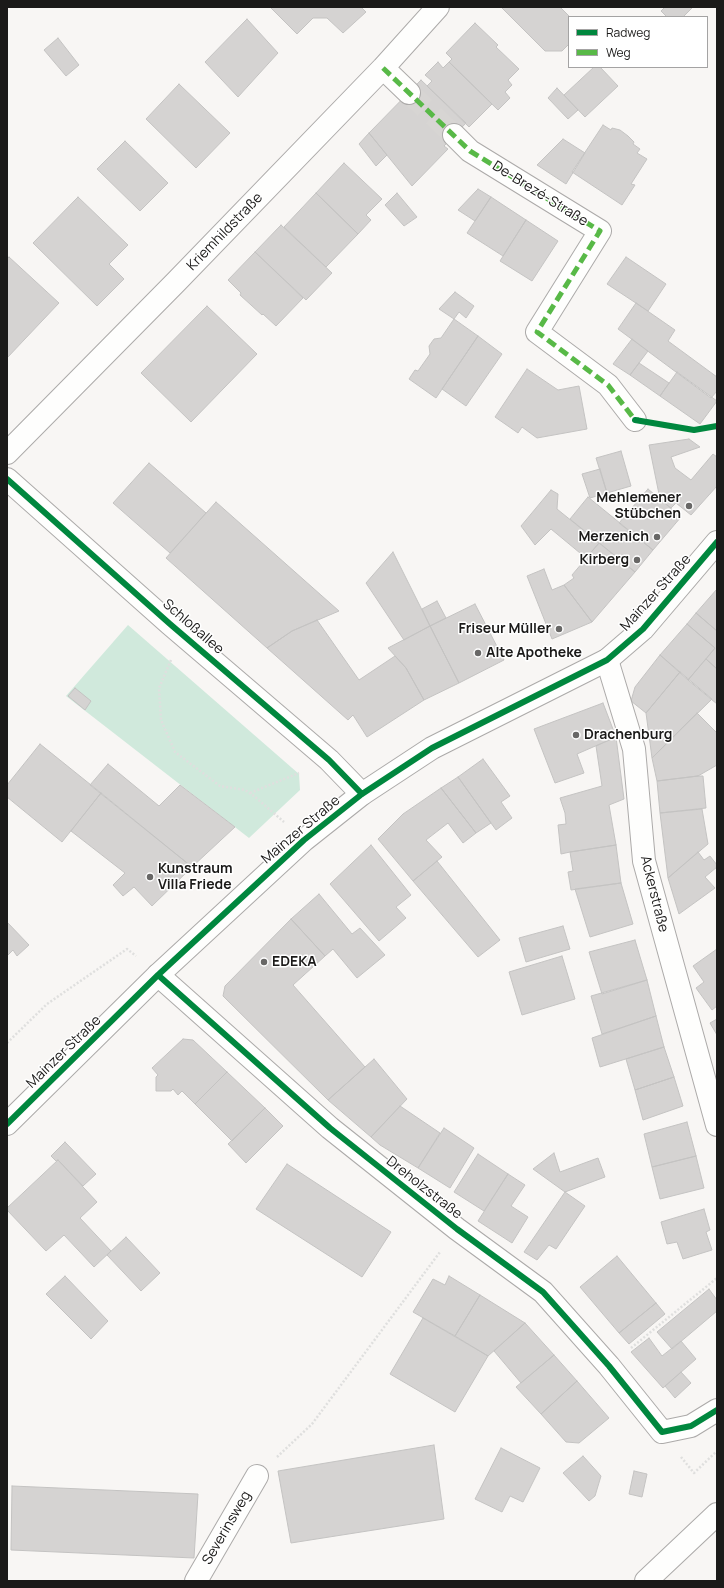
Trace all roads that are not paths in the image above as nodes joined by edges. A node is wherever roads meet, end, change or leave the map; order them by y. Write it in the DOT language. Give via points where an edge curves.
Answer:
graph roads {
  1 [pos="438,7"];
  2 [pos="383,68"];
  3 [pos="409,93"];
  4 [pos="454,136"];
  5 [pos="635,420"];
  6 [pos="7,452"];
  7 [pos="7,479"];
  8 [pos="717,542"];
  9 [pos="607,660"];
  10 [pos="362,794"];
  11 [pos="158,975"];
  12 [pos="7,1124"];
  13 [pos="717,1125"];
  14 [pos="717,1410"];
  15 [pos="257,1476"];
  16 [pos="717,1514"];
  17 [pos="196,1581"];
  18 [pos="646,1581"];
  1 -- 2 [label="street, Kriemhildstraße"];
  2 -- 3 [label="street"];
  2 -- 6 [label="street, Kriemhildstraße"];
  4 -- 5 [label="street, De-Brezé-Straße" via="470,151 600,231 537,332 608,385"];
  7 -- 10 [label="street, Schloßallee" via="328,760"];
  8 -- 9 [label="street, Mainzer Straße" via="643,629"];
  9 -- 10 [label="street, Mainzer Straße" via="432,748"];
  9 -- 13 [label="street, Ackerstraße" via="634,749 644,861"];
  10 -- 11 [label="street, Mainzer Straße" via="304,840"];
  11 -- 12 [label="street, Mainzer Straße"];
  11 -- 14 [label="street, Dreholzstraße" via="330,1128 457,1229 543,1292 662,1432 691,1426"];
  15 -- 17 [label="street, Severinsweg"];
  16 -- 18 [label="street"];
}
